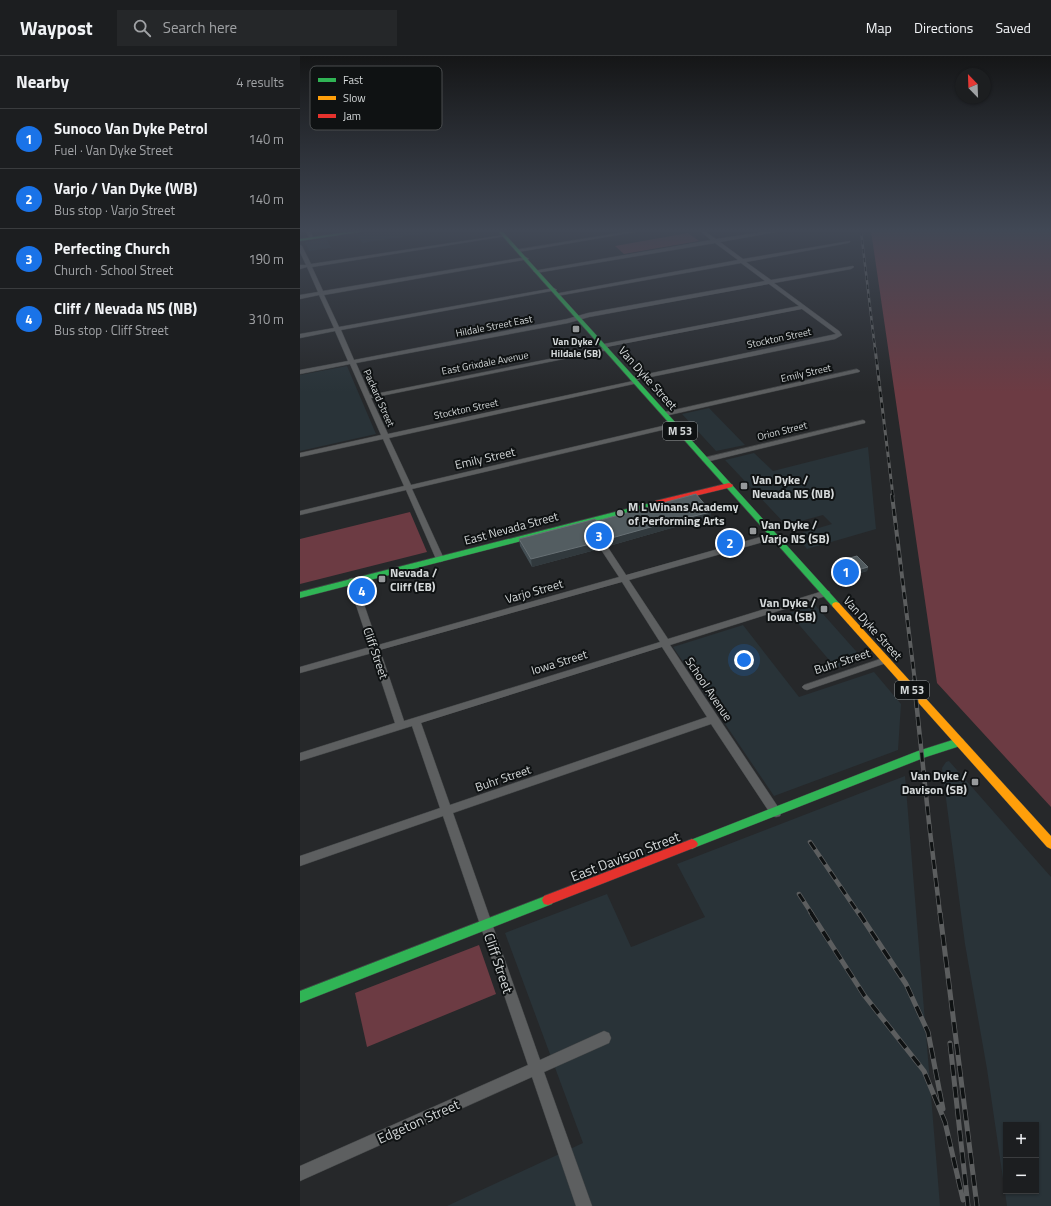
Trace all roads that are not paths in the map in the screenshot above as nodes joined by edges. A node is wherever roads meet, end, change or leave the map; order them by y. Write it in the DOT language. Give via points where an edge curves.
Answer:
graph roads {
  1 [pos="317,285"];
  2 [pos="371,285"];
  3 [pos="548,285"];
  4 [pos="599,285"];
  5 [pos="755,285"];
  6 [pos="773,285"];
  7 [pos="555,292"];
  8 [pos="321,293"];
  9 [pos="300,297"];
  10 [pos="803,307"];
  11 [pos="578,318"];
  12 [pos="337,329"];
  13 [pos="300,336"];
  14 [pos="605,348"];
  15 [pos="352,362"];
  16 [pos="857,371"];
  17 [pos="300,372"];
  18 [pos="635,380"];
  19 [pos="368,397"];
  20 [pos="665,414"];
  21 [pos="863,422"];
  22 [pos="675,425"];
  23 [pos="386,437"];
  24 [pos="300,455"];
  25 [pos="706,460"];
  26 [pos="728,485"];
  27 [pos="408,488"];
  28 [pos="300,513"];
  29 [pos="774,536"];
  30 [pos="604,548"];
  31 [pos="440,559"];
  32 [pos="624,578"];
  33 [pos="352,581"];
  34 [pos="826,593"];
  35 [pos="300,595"];
  36 [pos="665,643"];
  37 [pos="375,649"];
  38 [pos="886,660"];
  39 [pos="300,670"];
  40 [pos="807,687"];
  41 [pos="714,719"];
  42 [pos="415,721"];
  43 [pos="401,725"];
  44 [pos="960,742"];
  45 [pos="300,757"];
  46 [pos="446,811"];
  47 [pos="776,812"];
  48 [pos="1051,844"];
  49 [pos="300,861"];
  50 [pos="486,925"];
  51 [pos="300,997"];
  52 [pos="604,1038"];
  53 [pos="536,1069"];
  54 [pos="300,1174"];
  55 [pos="584,1206"];
  1 -- 8 [label="street, Packard Street"];
  2 -- 8 [label="street"];
  3 -- 7 [label="main road, Van Dyke Street / M 53"];
  4 -- 7 [label="street"];
  5 -- 11 [label="street, Hildale Street East"];
  6 -- 10 [label="street"];
  7 -- 11 [label="main road, Van Dyke Street / M 53"];
  7 -- 12 [label="street"];
  8 -- 9 [label="street"];
  8 -- 12 [label="street, Packard Street"];
  10 -- 14 [label="street, East Grixdale Avenue"];
  10 -- 18 [label="street, Stockton Street" via="839,334 835,337"];
  11 -- 14 [label="main road, Van Dyke Street / M 53"];
  11 -- 15 [label="street, Hildale Street East"];
  12 -- 13 [label="street"];
  12 -- 15 [label="street, Packard Street"];
  14 -- 18 [label="main road, Van Dyke Street / M 53"];
  14 -- 19 [label="street, East Grixdale Avenue"];
  15 -- 17 [label="street, Hildale Street East"];
  15 -- 19 [label="street, Packard Street"];
  16 -- 20 [label="street, Emily Street"];
  18 -- 20 [label="main road, Van Dyke Street / M 53"];
  18 -- 23 [label="street, Stockton Street"];
  19 -- 23 [label="street, Packard Street"];
  20 -- 22 [label="main road, Van Dyke Street / M 53"];
  21 -- 25 [label="street, Orion Street"];
  22 -- 25 [label="main road, Van Dyke Street / M 53"];
  22 -- 27 [label="street, Emily Street"];
  23 -- 24 [label="street, Stockton Street"];
  23 -- 27 [label="street, Packard Street"];
  25 -- 26 [label="main road, Van Dyke Street / M 53"];
  26 -- 29 [label="main road, Van Dyke Street / M 53"];
  26 -- 31 [label="main road, East Nevada Street"];
  27 -- 28 [label="street, Emily Street"];
  27 -- 31 [label="street, Packard Street"];
  29 -- 32 [label="street, Varjo Street"];
  29 -- 34 [label="main road, Van Dyke Street / M 53"];
  30 -- 32 [label="street, School Avenue"];
  31 -- 33 [label="main road, East Nevada Street"];
  32 -- 36 [label="street, School Avenue"];
  32 -- 37 [label="street, Varjo Street"];
  33 -- 35 [label="main road, East Nevada Street"];
  33 -- 37 [label="street, Cliff Street"];
  34 -- 36 [label="street, Iowa Street"];
  34 -- 38 [label="main road, Van Dyke Street / M 53"];
  36 -- 41 [label="street, School Avenue"];
  36 -- 42 [label="street, Iowa Street"];
  37 -- 39 [label="street, Varjo Street"];
  37 -- 43 [label="street, Cliff Street"];
  38 -- 40 [label="street, Buhr Street"];
  38 -- 44 [label="main road, Van Dyke Street / M 53"];
  41 -- 46 [label="street, Buhr Street"];
  41 -- 47 [label="street, School Avenue"];
  42 -- 43 [label="street, Iowa Street"];
  42 -- 46 [label="street, Cliff Street"];
  43 -- 45 [label="street, Iowa Street"];
  44 -- 47 [label="main road, East Davison Street" via="922,754"];
  44 -- 48 [label="main road, Van Dyke Street / M 53"];
  46 -- 49 [label="street, Buhr Street"];
  46 -- 50 [label="street, Cliff Street"];
  47 -- 50 [label="main road, East Davison Street"];
  50 -- 51 [label="main road, East Davison Street"];
  50 -- 53 [label="street, Cliff Street"];
  52 -- 53 [label="street, Edgeton Street"];
  53 -- 54 [label="street, Edgeton Street"];
  53 -- 55 [label="street, Cliff Street"];
}
